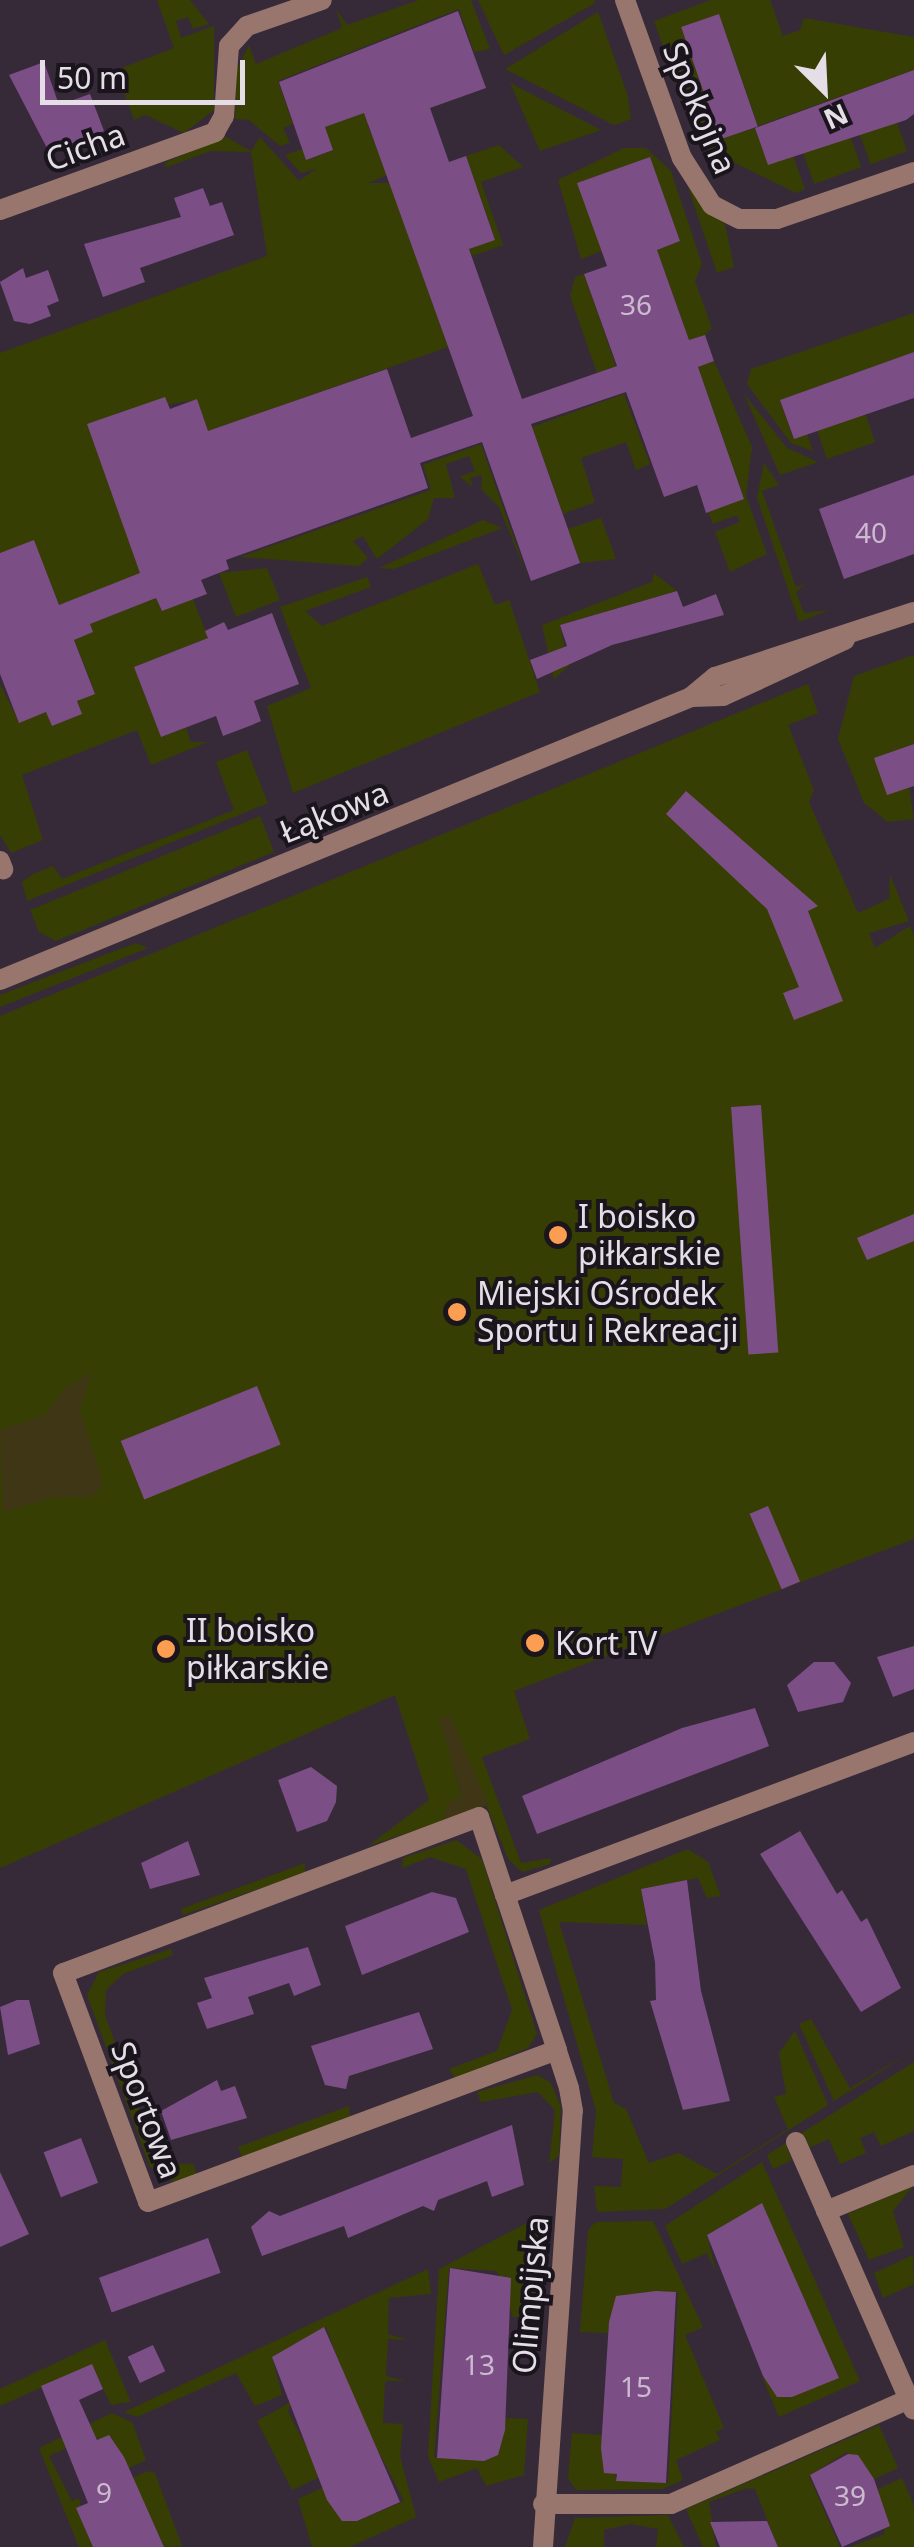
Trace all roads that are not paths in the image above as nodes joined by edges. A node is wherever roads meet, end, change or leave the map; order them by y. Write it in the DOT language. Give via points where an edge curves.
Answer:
graph roads {
  1 [pos="322,0"];
  2 [pos="624,0"];
  3 [pos="914,172"];
  4 [pos="0,210"];
  5 [pos="914,612"];
  6 [pos="0,980"];
  7 [pos="914,1742"];
  8 [pos="505,1895"];
  9 [pos="556,2050"];
  10 [pos="796,2142"];
  11 [pos="914,2175"];
  12 [pos="826,2211"];
  13 [pos="912,2405"];
  14 [pos="543,2504"];
  15 [pos="543,2547"];
  1 -- 4 [label="street, Cicha" via="246,26 229,46 215,132"];
  2 -- 3 [label="street, Spokojna" via="682,158 712,206 740,219 777,220"];
  5 -- 6 [label="street, Łąkowa" via="856,634 806,664 723,696 690,697"];
  7 -- 8 [label="street"];
  8 -- 9 [label="street, Sportowa"];
  8 -- 9 [label="street, Sportowa" via="479,1818 63,1973 148,2202"];
  9 -- 14 [label="street, Olimpijska" via="573,2132"];
  10 -- 12 [label="street"];
  11 -- 12 [label="street"];
  12 -- 13 [label="street"];
  13 -- 14 [label="street" via="671,2504"];
  14 -- 15 [label="street, Olimpijska"];
}
